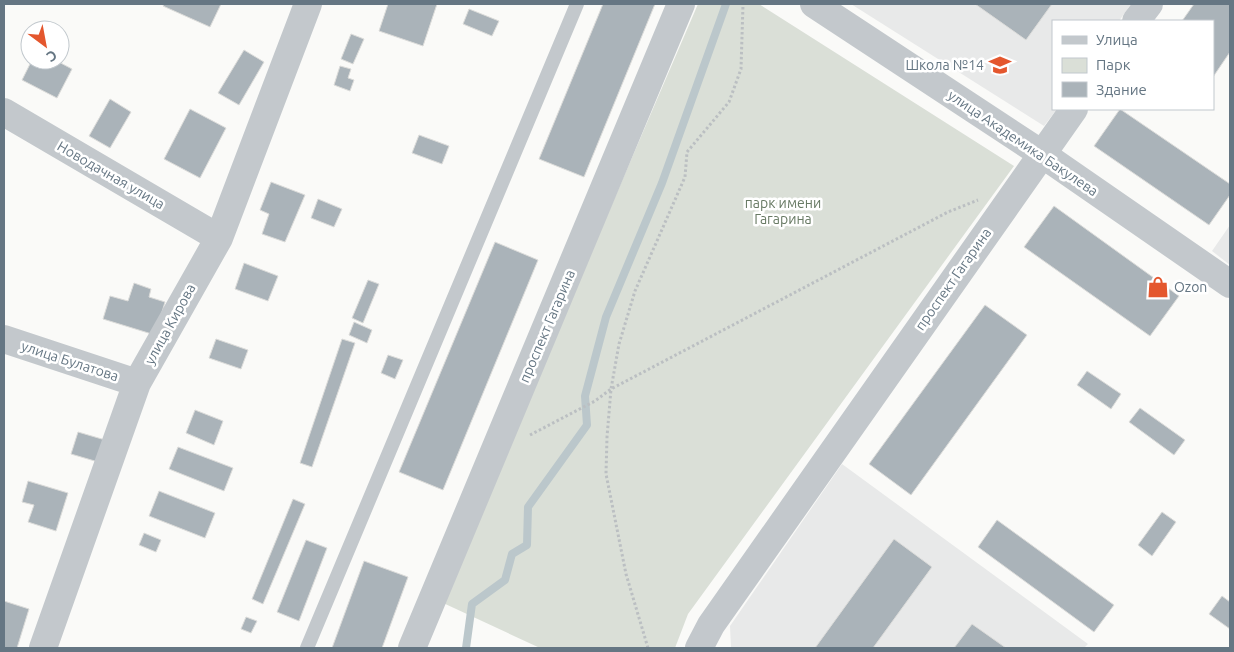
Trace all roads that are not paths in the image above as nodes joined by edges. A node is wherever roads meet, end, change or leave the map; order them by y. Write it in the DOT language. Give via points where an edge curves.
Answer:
graph roads {
  1 [pos="308,4"];
  2 [pos="577,4"];
  3 [pos="681,4"];
  4 [pos="814,4"];
  5 [pos="1149,4"];
  6 [pos="1137,20"];
  7 [pos="1073,110"];
  8 [pos="4,112"];
  9 [pos="1042,154"];
  10 [pos="219,238"];
  11 [pos="1230,284"];
  12 [pos="4,339"];
  13 [pos="137,382"];
  14 [pos="42,648"];
  15 [pos="307,648"];
  16 [pos="412,648"];
  17 [pos="700,648"];
  1 -- 10 [label="street, улица Кирова"];
  2 -- 15 [label="lane"];
  3 -- 16 [label="street, проспект Гагарина"];
  4 -- 9 [label="street, улица Академика Бакулева"];
  5 -- 6 [label="street"];
  7 -- 9 [label="street, проспект Гагарина"];
  8 -- 10 [label="street, Новодачная улица"];
  9 -- 11 [label="street, улица Академика Бакулева"];
  9 -- 17 [label="street, проспект Гагарина" via="711,625"];
  10 -- 13 [label="street, улица Кирова"];
  12 -- 13 [label="street, улица Булатова"];
  13 -- 14 [label="street, улица Кирова"];
}
